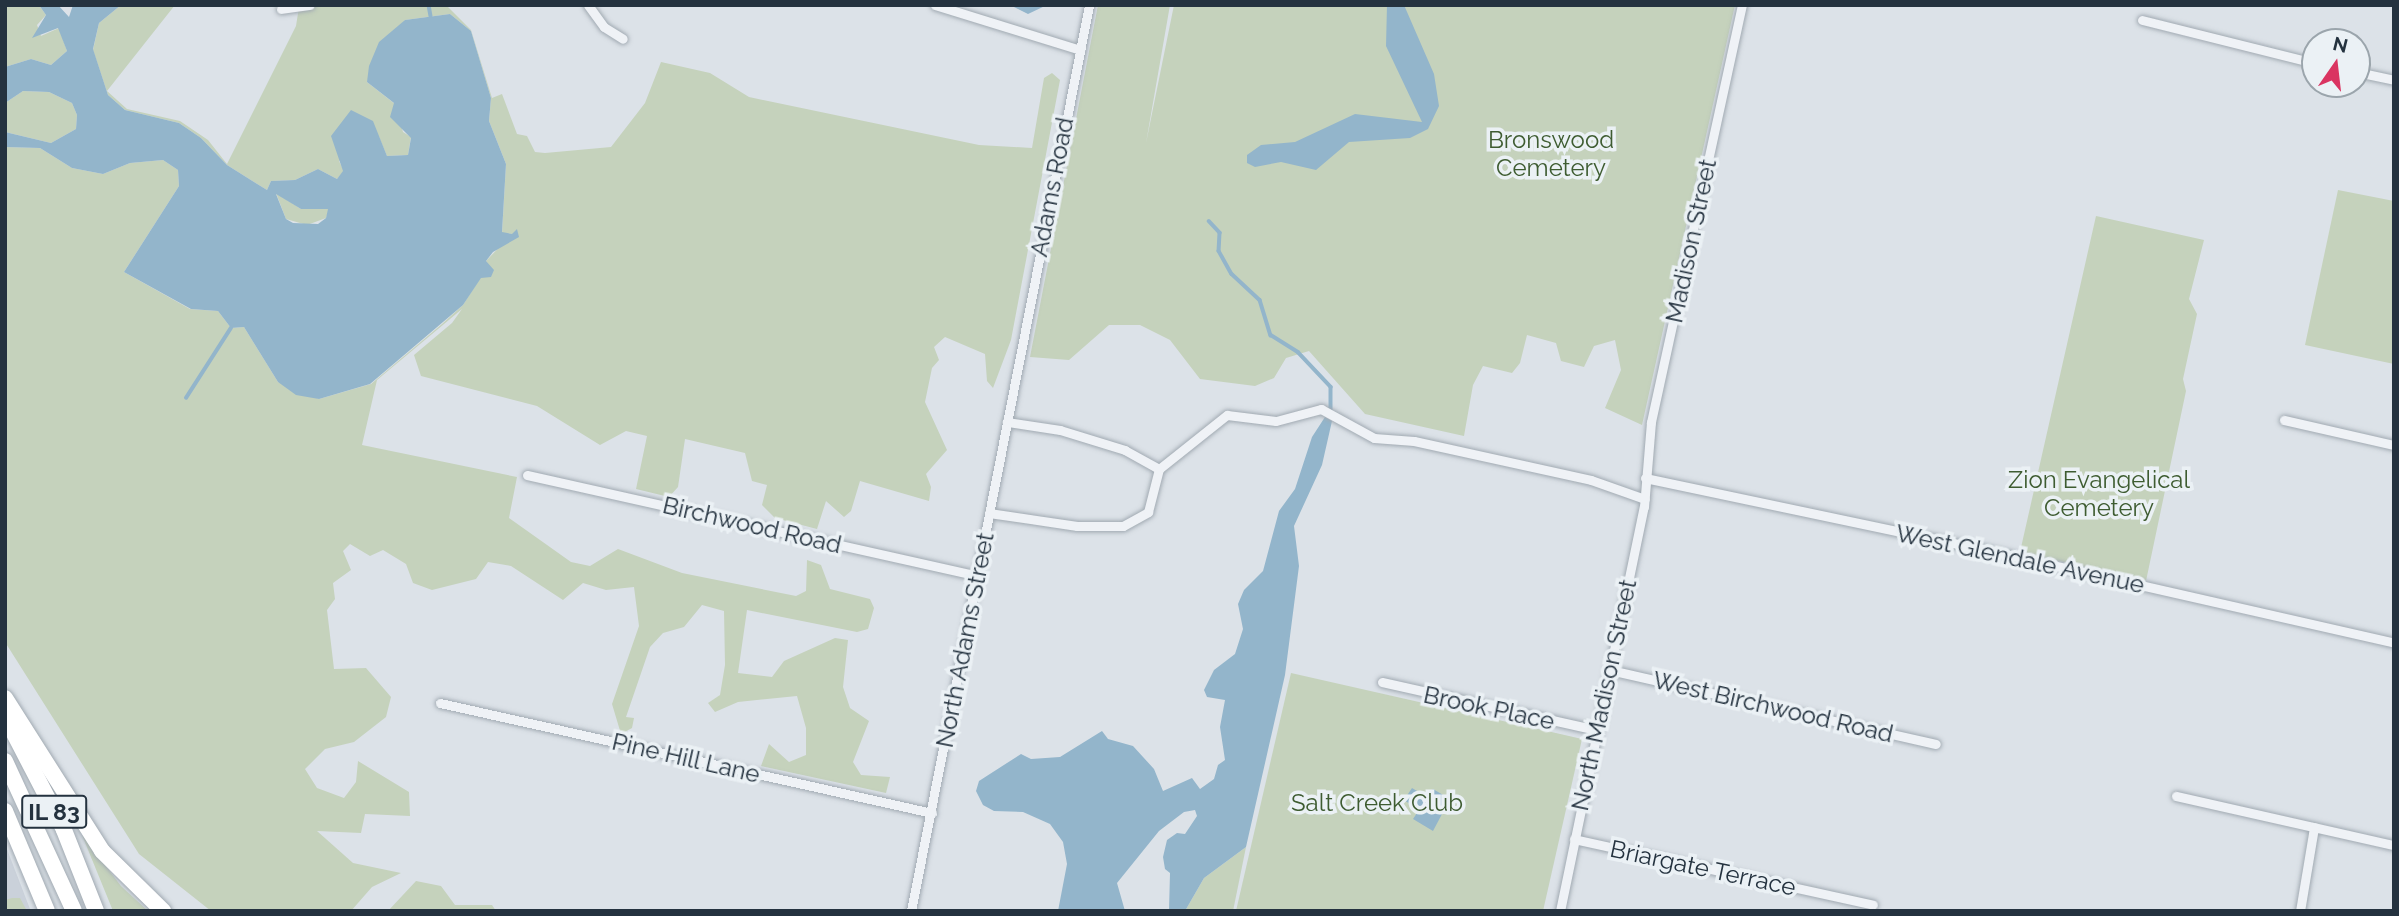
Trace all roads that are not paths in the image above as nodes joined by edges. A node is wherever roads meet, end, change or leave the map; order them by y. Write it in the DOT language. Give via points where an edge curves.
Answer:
graph roads {
  1 [pos="310,5"];
  2 [pos="588,5"];
  3 [pos="935,5"];
  4 [pos="1089,5"];
  5 [pos="1742,5"];
  6 [pos="281,9"];
  7 [pos="2141,20"];
  8 [pos="623,39"];
  9 [pos="1080,50"];
  10 [pos="2301,59"];
  11 [pos="2371,75"];
  12 [pos="2394,80"];
  13 [pos="1015,369"];
  14 [pos="2284,421"];
  15 [pos="1007,422"];
  16 [pos="2394,445"];
  17 [pos="1159,469"];
  18 [pos="527,475"];
  19 [pos="1646,478"];
  20 [pos="1645,499"];
  21 [pos="989,513"];
  22 [pos="976,575"];
  23 [pos="2394,643"];
  24 [pos="1610,670"];
  25 [pos="1382,682"];
  26 [pos="5,698"];
  27 [pos="440,703"];
  28 [pos="5,716"];
  29 [pos="1597,730"];
  30 [pos="1936,744"];
  31 [pos="5,761"];
  32 [pos="2176,796"];
  33 [pos="5,811"];
  34 [pos="932,813"];
  35 [pos="2314,827"];
  36 [pos="1574,839"];
  37 [pos="2394,845"];
  38 [pos="1873,905"];
  39 [pos="47,911"];
  40 [pos="74,911"];
  41 [pos="96,911"];
  42 [pos="163,911"];
  43 [pos="911,911"];
  44 [pos="1560,911"];
  45 [pos="2300,911"];
  1 -- 6 [label="street"];
  2 -- 8 [label="street" via="604,27"];
  3 -- 9 [label="street"];
  4 -- 9 [label="street, Adams Road"];
  5 -- 19 [label="street, Madison Street" via="1651,422"];
  7 -- 10 [label="street"];
  9 -- 13 [label="street, Adams Road"];
  11 -- 12 [label="street"];
  13 -- 15 [label="street, North Adams Street"];
  14 -- 16 [label="street"];
  15 -- 17 [label="street" via="1073,434 1125,450"];
  15 -- 21 [label="street, North Adams Street"];
  17 -- 20 [label="street" via="1227,415 1276,421 1321,409 1374,438 1414,441 1591,480"];
  17 -- 21 [label="street" via="1148,512 1123,526 1077,526"];
  18 -- 22 [label="street, Birchwood Road"];
  19 -- 20 [label="street, North Madison Street"];
  19 -- 23 [label="street, West Glendale Avenue"];
  20 -- 24 [label="street, North Madison Street"];
  21 -- 22 [label="street, North Adams Street"];
  22 -- 34 [label="street, North Adams Street"];
  24 -- 29 [label="street, North Madison Street"];
  24 -- 30 [label="street, West Birchwood Road"];
  25 -- 29 [label="street, Brook Place"];
  26 -- 42 [label="highway" via="102,851"];
  27 -- 34 [label="street, Pine Hill Lane"];
  28 -- 41 [label="highway, IL 83" via="64,830"];
  29 -- 36 [label="street, North Madison Street"];
  31 -- 40 [label="highway, IL 83"];
  32 -- 35 [label="street"];
  33 -- 39 [label="highway"];
  34 -- 43 [label="street, North Adams Street"];
  35 -- 37 [label="street"];
  35 -- 45 [label="street"];
  36 -- 38 [label="street, Briargate Terrace"];
  36 -- 44 [label="street, North Madison Street"];
}
